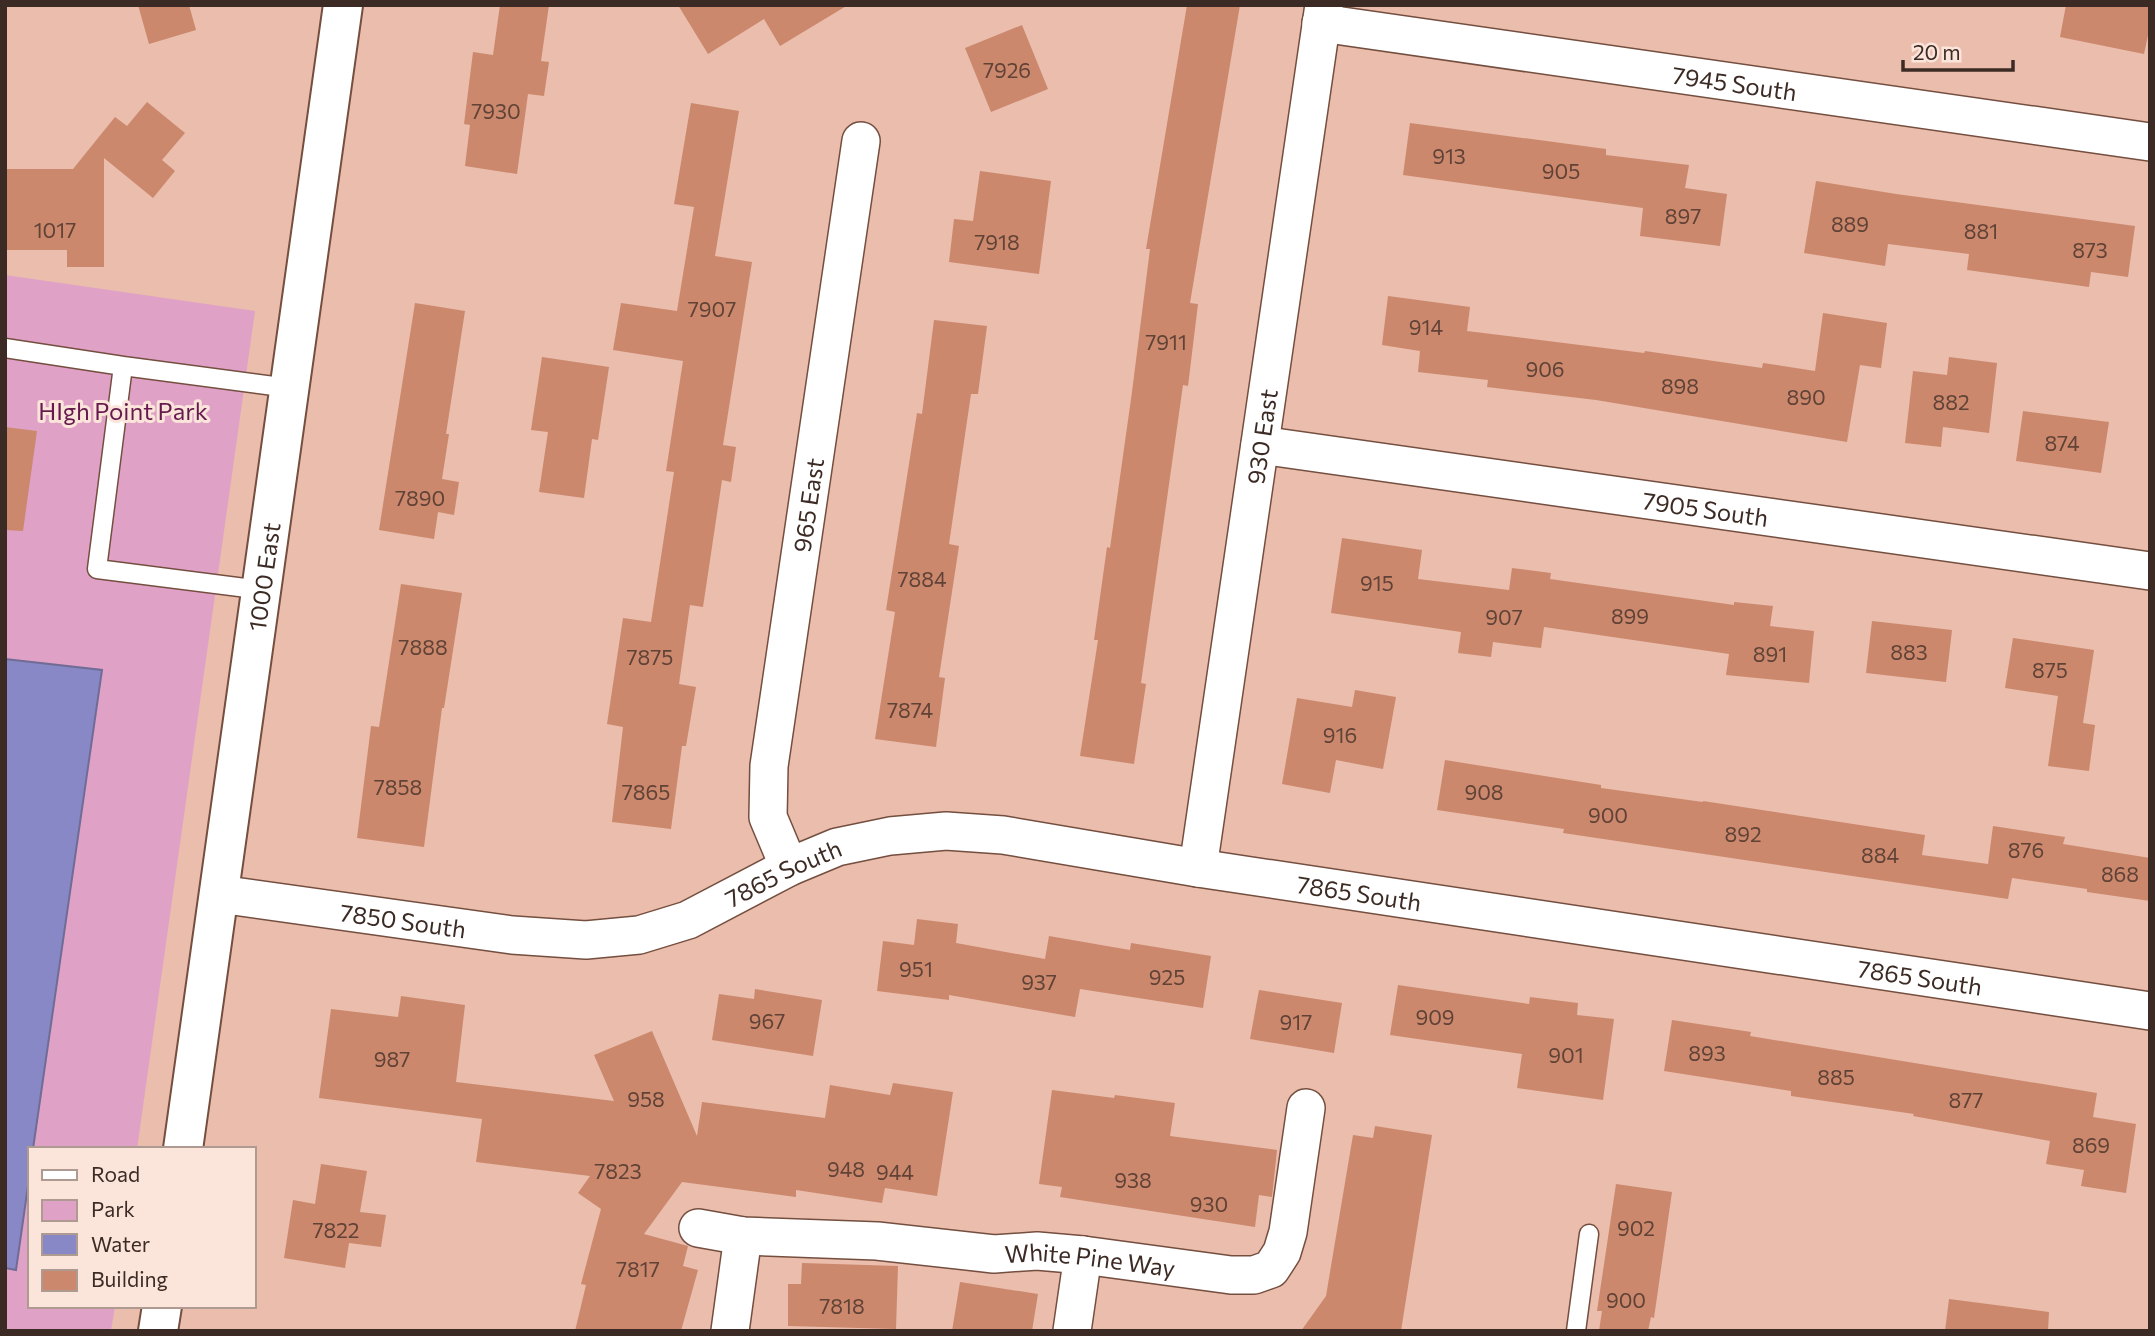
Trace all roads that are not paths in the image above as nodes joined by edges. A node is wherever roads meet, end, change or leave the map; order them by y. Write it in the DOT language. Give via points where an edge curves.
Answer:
graph roads {
  1 [pos="343,5"];
  2 [pos="1322,14"];
  3 [pos="860,141"];
  4 [pos="2150,142"];
  5 [pos="5,348"];
  6 [pos="123,366"];
  7 [pos="289,388"];
  8 [pos="1259,444"];
  9 [pos="2150,571"];
  10 [pos="262,590"];
  11 [pos="789,867"];
  12 [pos="1198,868"];
  13 [pos="219,894"];
  14 [pos="586,940"];
  15 [pos="2150,1011"];
  16 [pos="1306,1108"];
  17 [pos="183,1147"];
  18 [pos="698,1228"];
  19 [pos="1589,1234"];
  20 [pos="743,1237"];
  21 [pos="1083,1255"];
  22 [pos="162,1308"];
  23 [pos="158,1331"];
  24 [pos="730,1331"];
  25 [pos="1072,1331"];
  26 [pos="1576,1331"];
  1 -- 7 [label="street, 1000 East"];
  2 -- 4 [label="street, 7945 South"];
  2 -- 8 [label="street, 930 East"];
  3 -- 11 [label="street, 965 East" via="769,766 768,817"];
  5 -- 6 [label="lane"];
  6 -- 7 [label="lane"];
  6 -- 10 [label="lane" via="97,569"];
  7 -- 10 [label="street, 1000 East"];
  8 -- 9 [label="street, 7905 South"];
  8 -- 12 [label="street, 930 East"];
  10 -- 13 [label="street, 1000 East"];
  11 -- 12 [label="street, 7865 South" via="837,847 946,831 1003,835"];
  11 -- 14 [label="street, 7865 South" via="688,920 639,936"];
  12 -- 15 [label="street, 7865 South"];
  13 -- 14 [label="street, 7850 South" via="512,935"];
  13 -- 17 [label="street, 1000 East"];
  16 -- 21 [label="street, White Pine Way" via="1288,1232 1271,1269 1231,1275"];
  18 -- 20 [label="street, White Pine Way"];
  19 -- 26 [label="lane"];
  20 -- 21 [label="street, White Pine Way" via="877,1241 994,1254"];
  20 -- 24 [label="street"];
  21 -- 25 [label="street"];
  22 -- 23 [label="street"];
}
